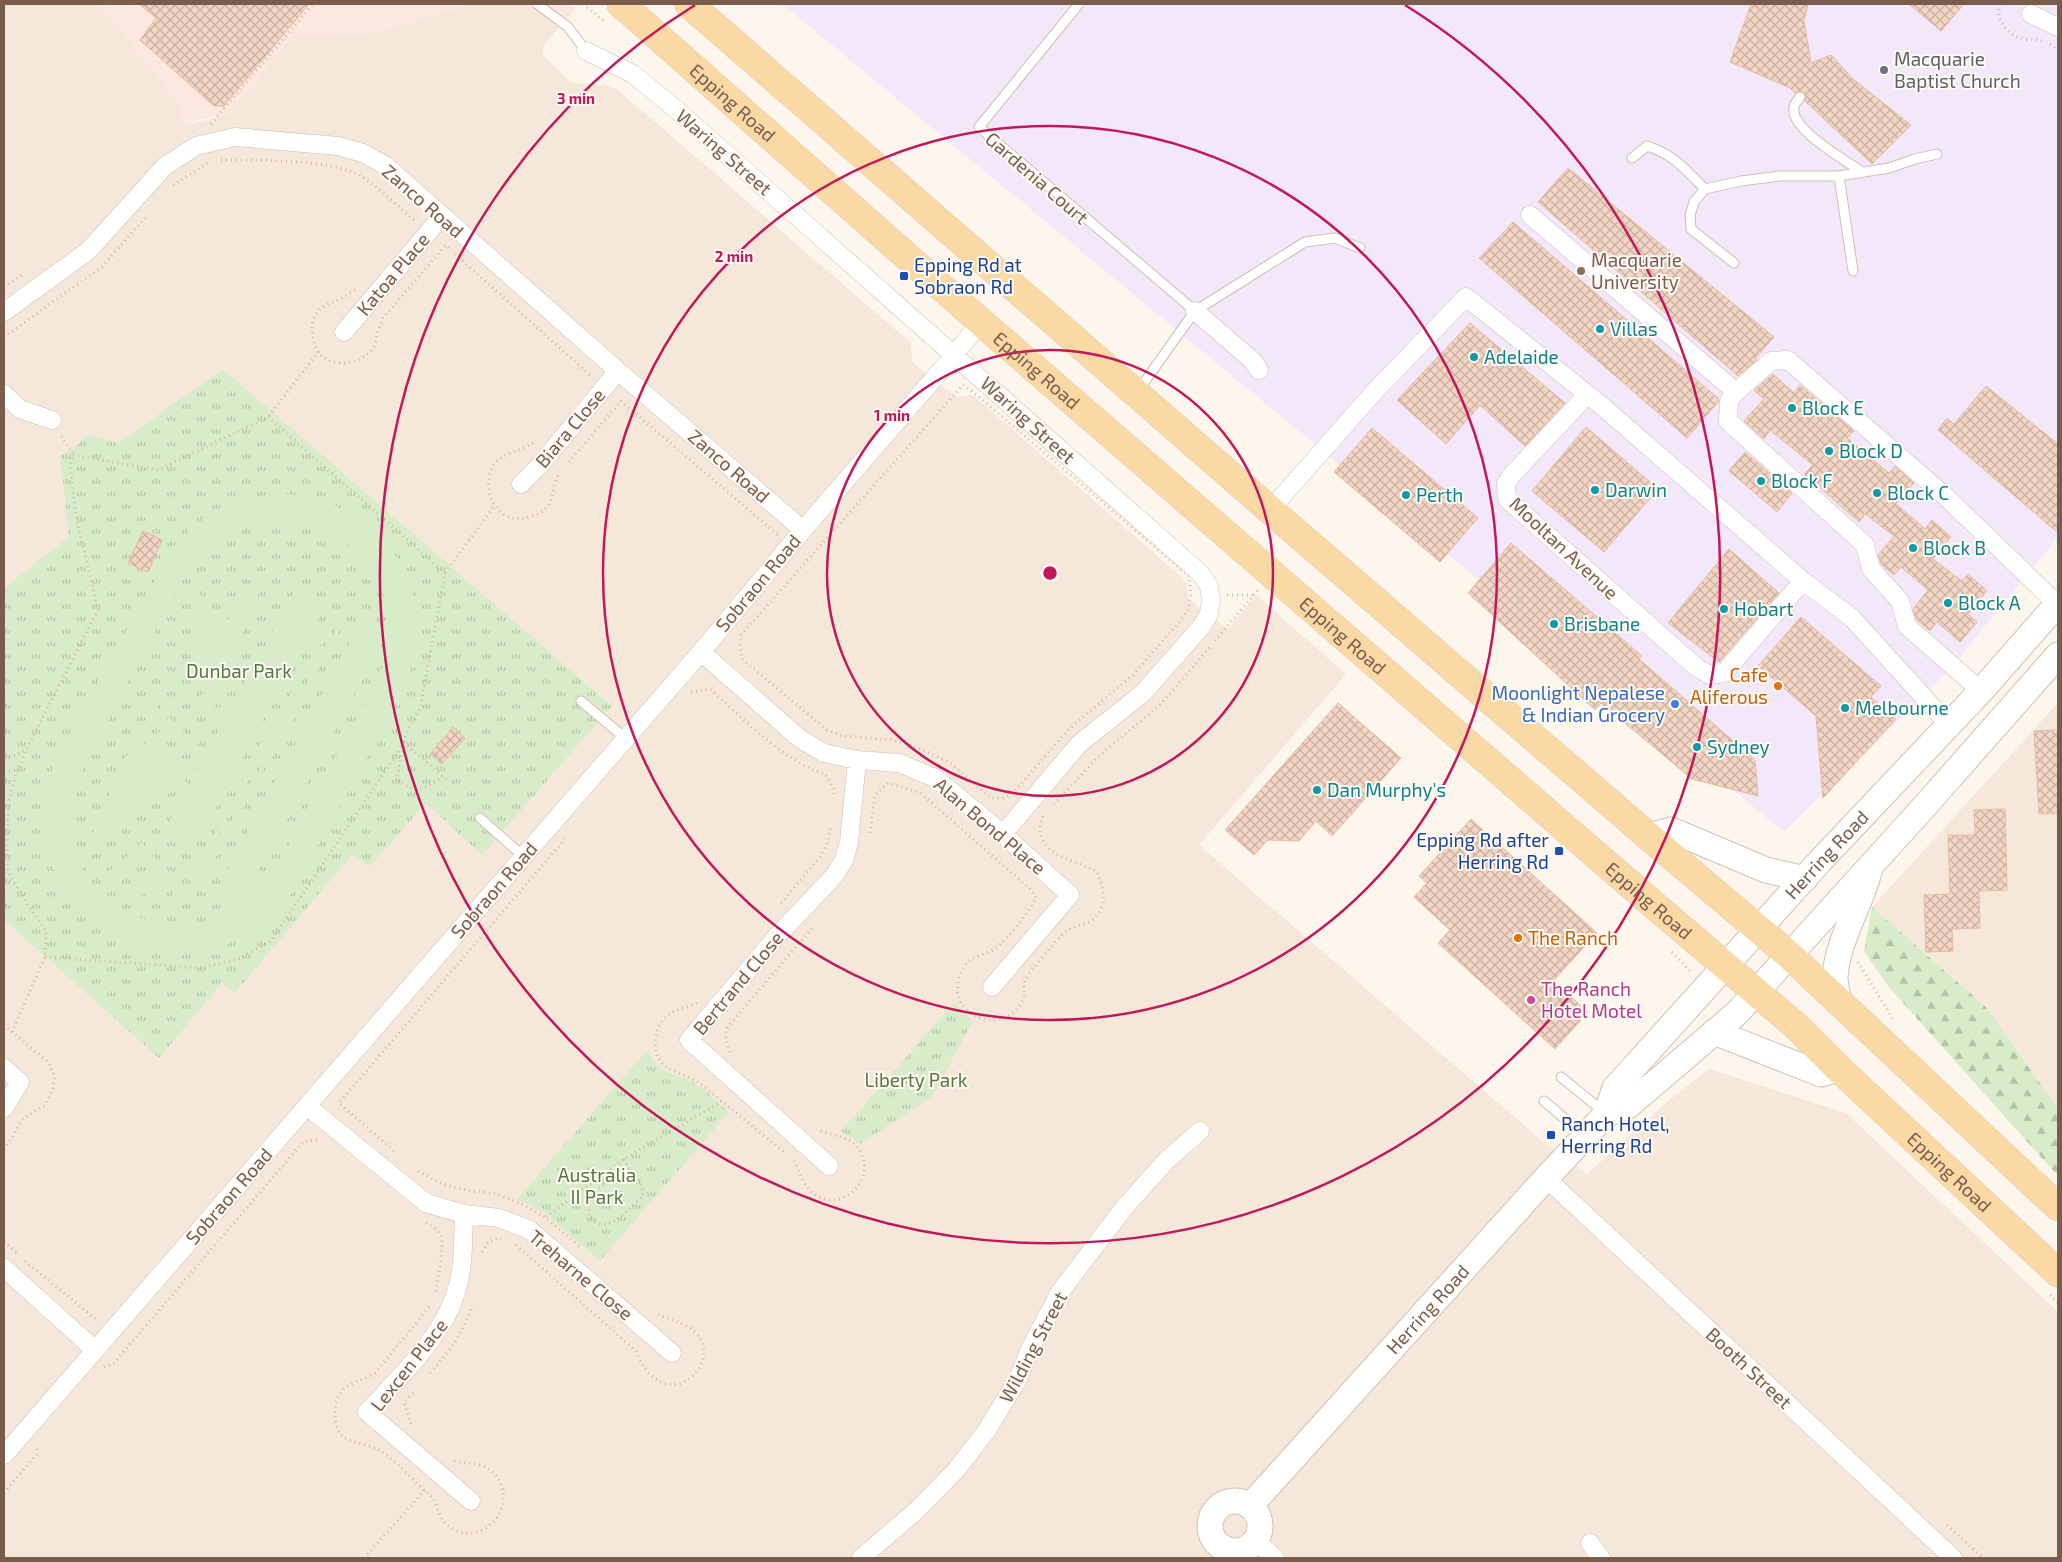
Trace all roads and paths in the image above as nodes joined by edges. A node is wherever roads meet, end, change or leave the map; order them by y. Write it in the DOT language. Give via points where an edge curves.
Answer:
graph roads {
  1 [pos="313,4"];
  2 [pos="537,4"];
  3 [pos="583,4"];
  4 [pos="621,4"];
  5 [pos="689,4"];
  6 [pos="1079,4"];
  7 [pos="2000,4"];
  8 [pos="590,8"];
  9 [pos="2031,14"];
  10 [pos="2058,27"];
  11 [pos="2058,50"];
  12 [pos="586,51"];
  13 [pos="1800,97"];
  14 [pos="211,124"];
  15 [pos="1937,154"];
  16 [pos="1632,158"];
  17 [pos="1862,172"];
  18 [pos="1839,176"];
  19 [pos="1705,188"];
  20 [pos="168,192"];
  21 [pos="148,214"];
  22 [pos="1530,215"];
  23 [pos="442,216"];
  24 [pos="408,227"];
  25 [pos="1360,248"];
  26 [pos="1734,263"];
  27 [pos="1853,271"];
  28 [pos="361,283"];
  29 [pos="1195,311"];
  30 [pos="4,312"];
  31 [pos="981,322"];
  32 [pos="344,332"];
  33 [pos="4,337"];
  34 [pos="319,351"];
  35 [pos="953,354"];
  36 [pos="1259,370"];
  37 [pos="618,371"];
  38 [pos="584,383"];
  39 [pos="1736,392"];
  40 [pos="1136,393"];
  41 [pos="4,394"];
  42 [pos="1587,396"];
  43 [pos="268,417"];
  44 [pos="52,420"];
  45 [pos="539,436"];
  46 [pos="73,455"];
  47 [pos="521,484"];
  48 [pos="495,505"];
  49 [pos="1270,510"];
  50 [pos="802,530"];
  51 [pos="778,536"];
  52 [pos="445,573"];
  53 [pos="1804,581"];
  54 [pos="1191,595"];
  55 [pos="1224,595"];
  56 [pos="1254,595"];
  57 [pos="2058,603"];
  58 [pos="701,652"];
  59 [pos="2058,655"];
  60 [pos="1981,691"];
  61 [pos="685,699"];
  62 [pos="581,701"];
  63 [pos="1949,725"];
  64 [pos="624,738"];
  65 [pos="404,743"];
  66 [pos="27,748"];
  67 [pos="4,756"];
  68 [pos="857,760"];
  69 [pos="17,770"];
  70 [pos="4,771"];
  71 [pos="834,802"];
  72 [pos="480,818"];
  73 [pos="832,822"];
  74 [pos="570,834"];
  75 [pos="1003,834"];
  76 [pos="869,835"];
  77 [pos="1648,836"];
  78 [pos="1040,837"];
  79 [pos="523,856"];
  80 [pos="1872,864"];
  81 [pos="4,869"];
  82 [pos="8,872"];
  83 [pos="1804,879"];
  84 [pos="777,908"];
  85 [pos="820,919"];
  86 [pos="1759,929"];
  87 [pos="1789,955"];
  88 [pos="45,957"];
  89 [pos="1727,966"];
  90 [pos="1685,967"];
  91 [pos="1691,973"];
  92 [pos="992,987"];
  93 [pos="1756,992"];
  94 [pos="703,996"];
  95 [pos="1839,1000"];
  96 [pos="4,1025"];
  97 [pos="1714,1032"];
  98 [pos="737,1059"];
  99 [pos="4,1068"];
  100 [pos="1839,1070"];
  101 [pos="1561,1077"];
  102 [pos="722,1101"];
  103 [pos="1544,1101"];
  104 [pos="307,1106"];
  105 [pos="4,1108"];
  106 [pos="1606,1114"];
  107 [pos="811,1124"];
  108 [pos="1200,1131"];
  109 [pos="1585,1136"];
  110 [pos="326,1145"];
  111 [pos="399,1156"];
  112 [pos="624,1159"];
  113 [pos="829,1166"];
  114 [pos="414,1169"];
  115 [pos="629,1170"];
  116 [pos="1546,1178"];
  117 [pos="2058,1207"];
  118 [pos="464,1214"];
  119 [pos="546,1217"];
  120 [pos="421,1220"];
  121 [pos="506,1241"];
  122 [pos="4,1242"];
  123 [pos="514,1243"];
  124 [pos="581,1248"];
  125 [pos="481,1258"];
  126 [pos="4,1268"];
  127 [pos="2052,1282"];
  128 [pos="433,1299"];
  129 [pos="474,1299"];
  130 [pos="2058,1303"];
  131 [pos="431,1305"];
  132 [pos="655,1314"];
  133 [pos="97,1320"];
  134 [pos="95,1350"];
  135 [pos="672,1353"];
  136 [pos="100,1369"];
  137 [pos="424,1380"];
  138 [pos="417,1387"];
  139 [pos="417,1429"];
  140 [pos="37,1439"];
  141 [pos="4,1455"];
  142 [pos="446,1455"];
  143 [pos="425,1490"];
  144 [pos="4,1493"];
  145 [pos="471,1501"];
  146 [pos="1250,1506"];
  147 [pos="1256,1541"];
  148 [pos="1590,1543"];
  149 [pos="1214,1552"];
  150 [pos="364,1558"];
  151 [pos="861,1558"];
  152 [pos="1275,1558"];
  153 [pos="1601,1558"];
  154 [pos="1953,1558"];
  1 -- 14 [label="path"];
  2 -- 12 [label="lane" via="568,27"];
  3 -- 8 [label="path"];
  4 -- 31 [label="main road, Epping Road"];
  5 -- 40 [label="main road"];
  6 -- 29 [label="lane, Gardenia Court" via="979,127"];
  7 -- 11 [label="path" via="1998,10 2002,25 2011,33 2020,38 2048,42"];
  9 -- 10 [label="street"];
  12 -- 35 [label="street, Waring Street" via="633,74 678,111"];
  13 -- 17 [label="lane" via="1794,107 1798,123"];
  15 -- 17 [label="lane"];
  16 -- 19 [label="lane" via="1647,146 1657,149 1673,157"];
  17 -- 18 [label="lane"];
  18 -- 19 [label="lane" via="1780,176"];
  18 -- 27 [label="lane"];
  19 -- 26 [label="lane" via="1694,202 1690,215 1692,229"];
  20 -- 24 [label="path" via="174,184 212,160 334,166 360,175 414,220"];
  21 -- 33 [label="path" via="102,267"];
  22 -- 39 [label="street"];
  23 -- 30 [label="street, Zanco Road" via="386,166 363,153 338,146 235,138 196,146 165,166 88,251"];
  23 -- 32 [label="street, Katoa Place"];
  23 -- 37 [label="street, Zanco Road"];
  25 -- 29 [label="lane" via="1335,238 1305,242"];
  28 -- 34 [label="path" via="316,313 312,328"];
  29 -- 36 [label="street" via="1253,361"];
  29 -- 40 [label="lane"];
  31 -- 35 [label="street, Sobraon Road"];
  31 -- 89 [label="main road, Epping Road"];
  34 -- 38 [label="path" via="335,362 352,363 364,357 375,346 384,318 446,245 590,375"];
  34 -- 43 [label="path"];
  35 -- 50 [label="street, Sobraon Road"];
  35 -- 75 [label="street, Waring Street" via="1201,574 1209,586 1211,600 1209,614 1201,628 1143,692 1079,744"];
  37 -- 47 [label="street, Biara Close"];
  37 -- 50 [label="street, Zanco Road"];
  39 -- 57 [label="street" via="1771,361 1788,360 1944,495"];
  39 -- 60 [label="street" via="1729,401 1728,421 1865,545 1871,569 1900,601 1908,626"];
  40 -- 49 [label="main road"];
  41 -- 44 [label="street" via="20,409"];
  42 -- 49 [label="street" via="1466,297 1375,391"];
  42 -- 53 [label="street"];
  42 -- 53 [label="street, Mooltan Avenue" via="1510,477 1506,484 1507,499 1696,667 1710,676 1724,673"];
  43 -- 46 [label="path" via="158,470"];
  43 -- 52 [label="path"];
  44 -- 46 [label="path"];
  45 -- 48 [label="path" via="532,444 503,456 493,466 490,481"];
  46 -- 66 [label="path" via="70,466 76,516 98,610"];
  48 -- 51 [label="path" via="501,514 511,519 537,515 546,508 552,499 558,474 621,401"];
  48 -- 52 [label="path"];
  49 -- 77 [label="main road"];
  50 -- 58 [label="street, Sobraon Road"];
  52 -- 65 [label="path" via="420,709"];
  53 -- 63 [label="street" via="1852,618"];
  54 -- 54 [label="path" via="1183,617 1133,676 1069,729 1013,793 1004,798 991,798 949,762 916,747 893,740 843,736 826,730 742,659 740,646 741,635 963,385 1189,576"];
  55 -- 56 [label="path"];
  57 -- 60 [label="main road, Herring Road"];
  58 -- 64 [label="street, Sobraon Road"];
  58 -- 68 [label="street, Alan Bond Place" via="799,738 824,753"];
  59 -- 80 [label="main road, Herring Road"];
  60 -- 63 [label="main road, Herring Road"];
  61 -- 71 [label="path" via="691,692 710,689 790,758 825,774 834,789"];
  62 -- 64 [label="lane"];
  63 -- 83 [label="main road, Herring Road"];
  64 -- 79 [label="street, Sobraon Road"];
  65 -- 65 [label="path" via="445,778 422,790 407,788 397,779"];
  65 -- 88 [label="path" via="272,941 238,959 200,968"];
  66 -- 67 [label="path" via="15,756"];
  66 -- 69 [label="path"];
  68 -- 75 [label="street, Alan Bond Place" via="899,762 935,778"];
  68 -- 113 [label="street, Bertrand Close" via="849,842 844,860 834,876 777,936 689,1040"];
  69 -- 70 [label="path"];
  69 -- 82 [label="path" via="7,830"];
  72 -- 79 [label="lane"];
  73 -- 84 [label="path" via="820,857"];
  74 -- 111 [label="path" via="339,1103"];
  75 -- 92 [label="street, Alan Bond Place" via="1070,895"];
  76 -- 78 [label="path" via="875,795 888,783 919,792 1031,890 1036,898 1032,906 996,948 970,961 958,980 958,995 965,1008 978,1019 994,1021 1018,1009 1024,998 1024,980 1066,931 1085,925 1100,910 1103,890 1096,871 1065,860"];
  77 -- 83 [label="main road" via="1670,830 1766,870"];
  77 -- 86 [label="main road"];
  79 -- 104 [label="street, Sobraon Road"];
  80 -- 87 [label="main road, Herring Road"];
  80 -- 95 [label="main road" via="1839,953 1835,978"];
  81 -- 82 [label="path"];
  82 -- 88 [label="path" via="46,930"];
  83 -- 86 [label="main road, Herring Road"];
  85 -- 98 [label="path" via="726,1029 726,1040"];
  86 -- 87 [label="main road"];
  86 -- 89 [label="main road, Herring Road"];
  87 -- 93 [label="main road, Herring Road"];
  87 -- 95 [label="main road"];
  88 -- 96 [label="path" via="12,1032"];
  89 -- 93 [label="main road, Epping Road"];
  89 -- 106 [label="main road, Herring Road" via="1615,1088"];
  90 -- 91 [label="path"];
  93 -- 97 [label="main road, Herring Road"];
  93 -- 100 [label="main road, Epping Road" via="1796,1024"];
  94 -- 102 [label="path" via="697,1003 669,1014 661,1022 655,1044 662,1064 696,1080"];
  95 -- 117 [label="main road"];
  97 -- 100 [label="main road" via="1821,1074"];
  97 -- 106 [label="main road, Herring Road" via="1628,1106"];
  99 -- 105 [label="street" via="20,1082"];
  100 -- 127 [label="main road, Epping Road"];
  101 -- 106 [label="lane"];
  102 -- 107 [label="path" via="794,1161 804,1182 821,1198 833,1201 847,1197 861,1183 864,1172 858,1149 844,1138 818,1130"];
  102 -- 112 [label="path"];
  103 -- 109 [label="lane"];
  104 -- 118 [label="street, Treharne Close" via="426,1203"];
  104 -- 134 [label="street, Sobraon Road"];
  106 -- 109 [label="main road, Herring Road"];
  108 -- 151 [label="street, Wilding Street" via="1166,1160 1123,1209 1060,1292 1018,1379 988,1430 957,1469 917,1510"];
  109 -- 116 [label="main road, Herring Road"];
  110 -- 136 [label="path" via="318,1138 304,1141 114,1363"];
  112 -- 115 [label="path"];
  112 -- 119 [label="path"];
  114 -- 119 [label="path" via="436,1182 501,1196 533,1208"];
  115 -- 115 [label="path" via="643,1185 643,1196 613,1222 604,1225 595,1222 589,1217 594,1193 619,1172"];
  116 -- 146 [label="main road, Herring Road"];
  116 -- 154 [label="street, Booth Street"];
  118 -- 135 [label="street, Treharne Close" via="499,1218 530,1230"];
  118 -- 145 [label="street, Lexcen Place" via="461,1267 455,1296 444,1324 368,1412"];
  119 -- 124 [label="path"];
  120 -- 128 [label="path" via="441,1236"];
  121 -- 125 [label="path" via="498,1238 488,1242 482,1249"];
  122 -- 133 [label="path"];
  123 -- 132 [label="path" via="636,1351 646,1372 668,1384 681,1384 692,1379 700,1370 703,1359 703,1344 697,1333 684,1324"];
  126 -- 134 [label="street"];
  127 -- 130 [label="path"];
  129 -- 137 [label="path" via="461,1335"];
  131 -- 143 [label="path" via="375,1373 343,1390 336,1400 335,1414 336,1425 350,1442 382,1452"];
  134 -- 141 [label="street, Sobraon Road"];
  138 -- 139 [label="path" via="404,1402 409,1423"];
  140 -- 144 [label="path" via="37,1454"];
  142 -- 143 [label="path" via="454,1462 483,1466 496,1475 503,1493 501,1512 483,1531 466,1533 451,1529 441,1519 433,1498"];
  143 -- 150 [label="path"];
  146 -- 147 [label="main road" via="1261,1526"];
  146 -- 149 [label="main road" via="1242,1502 1225,1504 1213,1516"];
  147 -- 149 [label="main road" via="1244,1550"];
  147 -- 152 [label="street"];
  148 -- 153 [label="street"];
}
